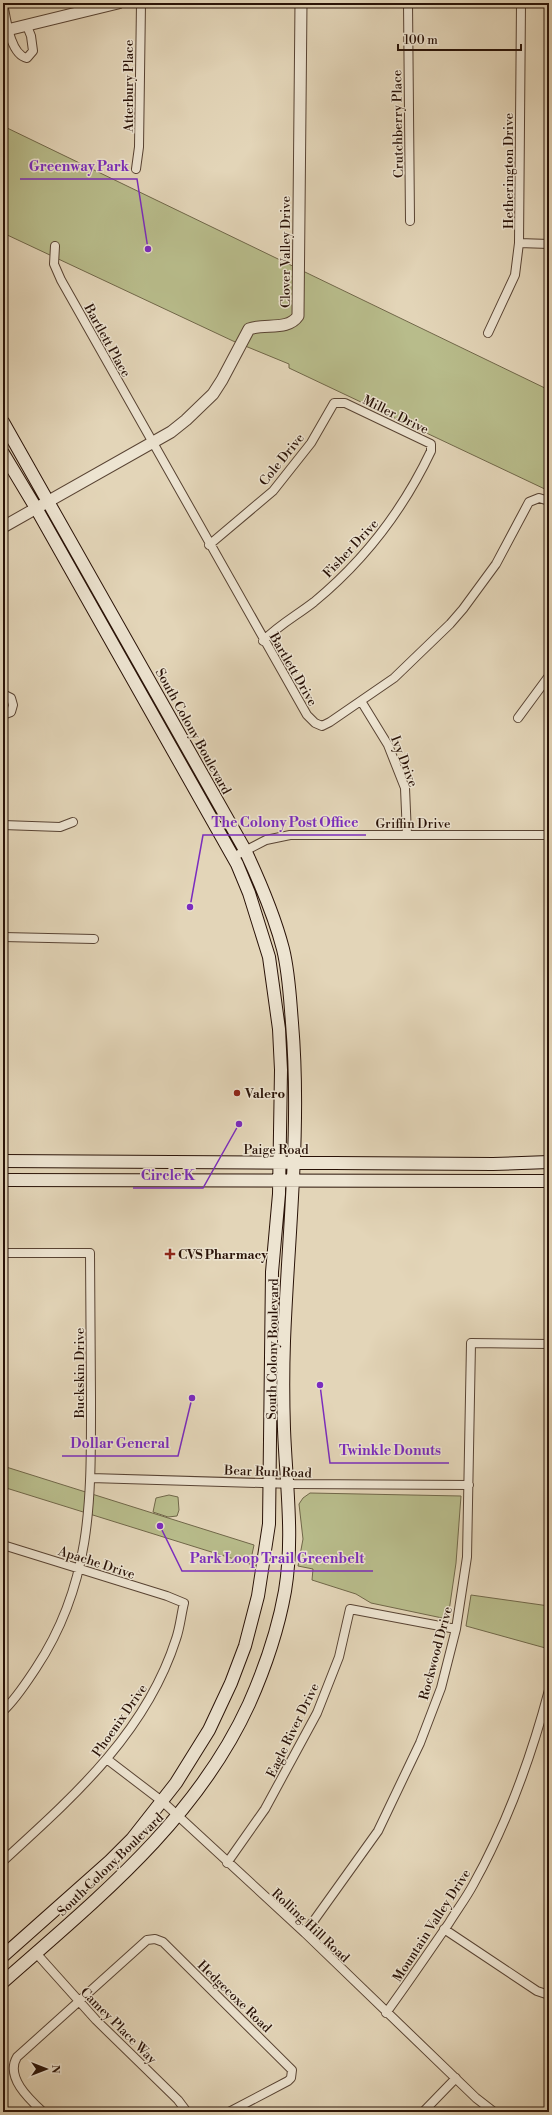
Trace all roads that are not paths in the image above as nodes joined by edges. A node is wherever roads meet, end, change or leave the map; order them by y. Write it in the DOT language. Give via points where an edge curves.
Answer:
graph roads {
  1 [pos="3,3"];
  2 [pos="118,3"];
  3 [pos="141,3"];
  4 [pos="300,3"];
  5 [pos="408,3"];
  6 [pos="521,3"];
  7 [pos="27,26"];
  8 [pos="6,31"];
  9 [pos="136,169"];
  10 [pos="410,221"];
  11 [pos="519,243"];
  12 [pos="549,244"];
  13 [pos="55,246"];
  14 [pos="488,333"];
  15 [pos="345,403"];
  16 [pos="3,422"];
  17 [pos="152,443"];
  18 [pos="431,451"];
  19 [pos="3,453"];
  20 [pos="49,501"];
  21 [pos="549,501"];
  22 [pos="36,508"];
  23 [pos="3,527"];
  24 [pos="209,545"];
  25 [pos="263,641"];
  26 [pos="549,676"];
  27 [pos="3,694"];
  28 [pos="361,701"];
  29 [pos="164,706"];
  30 [pos="152,713"];
  31 [pos="3,716"];
  32 [pos="518,718"];
  33 [pos="73,822"];
  34 [pos="3,825"];
  35 [pos="408,834"];
  36 [pos="549,835"];
  37 [pos="245,850"];
  38 [pos="233,857"];
  39 [pos="274,920"];
  40 [pos="263,935"];
  41 [pos="3,937"];
  42 [pos="94,939"];
  43 [pos="289,991"];
  44 [pos="275,992"];
  45 [pos="3,1161"];
  46 [pos="158,1162"];
  47 [pos="549,1162"];
  48 [pos="279,1163"];
  49 [pos="294,1163"];
  50 [pos="448,1163"];
  51 [pos="3,1180"];
  52 [pos="161,1180"];
  53 [pos="279,1181"];
  54 [pos="294,1181"];
  55 [pos="447,1181"];
  56 [pos="549,1181"];
  57 [pos="3,1253"];
  58 [pos="288,1279"];
  59 [pos="272,1289"];
  60 [pos="549,1344"];
  61 [pos="270,1360"];
  62 [pos="284,1360"];
  63 [pos="91,1478"];
  64 [pos="270,1483"];
  65 [pos="288,1484"];
  66 [pos="469,1485"];
  67 [pos="3,1545"];
  68 [pos="80,1569"];
  69 [pos="184,1603"];
  70 [pos="456,1629"];
  71 [pos="549,1690"];
  72 [pos="3,1712"];
  73 [pos="108,1760"];
  74 [pos="162,1802"];
  75 [pos="179,1817"];
  76 [pos="3,1861"];
  77 [pos="227,1863"];
  78 [pos="444,1929"];
  79 [pos="305,1933"];
  80 [pos="36,1953"];
  81 [pos="3,1956"];
  82 [pos="3,1982"];
  83 [pos="549,1994"];
  84 [pos="78,2002"];
  85 [pos="386,2013"];
  86 [pos="456,2078"];
  87 [pos="43,2112"];
  88 [pos="188,2112"];
  89 [pos="229,2112"];
  90 [pos="423,2112"];
  91 [pos="494,2112"];
  1 -- 8 [label="street"];
  2 -- 7 [label="street"];
  3 -- 9 [label="street, Atterbury Place" via="139,147"];
  4 -- 17 [label="street, Clover Valley Drive" via="298,316 287,325 248,329 213,394 186,420"];
  5 -- 10 [label="street, Crutchberry Place"];
  6 -- 11 [label="street, Hetherington Drive"];
  7 -- 8 [label="street"];
  7 -- 8 [label="street" via="33,52 27,58 17,53"];
  11 -- 12 [label="street"];
  11 -- 14 [label="street, Hetherington Drive" via="515,276"];
  13 -- 17 [label="street, Bartlett Place" via="54,264 61,280"];
  15 -- 18 [label="street, Miller Drive" via="431,444"];
  15 -- 24 [label="street, Cole Drive" via="334,403 311,443 273,491"];
  16 -- 20 [label="main road, South Colony Boulevard"];
  17 -- 20 [label="street, Clover Valley Drive"];
  17 -- 24 [label="street, Bartlett Drive"];
  18 -- 25 [label="street, Fisher Drive" via="401,507 361,557 314,602 280,625"];
  19 -- 22 [label="main road, South Colony Boulevard"];
  20 -- 22 [label="street, Clover Valley Drive"];
  20 -- 29 [label="main road, South Colony Boulevard"];
  21 -- 28 [label="street, Bartlett Drive" via="540,498 529,502 496,564 463,609 394,678"];
  22 -- 23 [label="street, Clover Valley Drive"];
  22 -- 30 [label="main road, South Colony Boulevard"];
  24 -- 25 [label="street, Bartlett Drive"];
  25 -- 28 [label="street, Bartlett Drive" via="307,715 315,723 322,726"];
  26 -- 32 [label="street"];
  27 -- 31 [label="street" via="10,698 13,705 11,712"];
  28 -- 35 [label="street, Ivy Drive" via="388,745 405,788"];
  29 -- 30 [label="main road"];
  29 -- 37 [label="main road, South Colony Boulevard"];
  30 -- 38 [label="main road, South Colony Boulevard"];
  33 -- 34 [label="street" via="60,826"];
  35 -- 36 [label="street, Griffin Drive"];
  35 -- 37 [label="street, Griffin Drive" via="290,836 266,840"];
  37 -- 38 [label="street, Griffin Drive"];
  37 -- 39 [label="main road, South Colony Boulevard"];
  38 -- 40 [label="main road, South Colony Boulevard" via="249,893"];
  39 -- 40 [label="main road"];
  39 -- 43 [label="main road, South Colony Boulevard" via="284,952"];
  40 -- 44 [label="main road, South Colony Boulevard"];
  41 -- 42 [label="street"];
  43 -- 44 [label="main road"];
  43 -- 49 [label="main road, South Colony Boulevard" via="294,1050"];
  44 -- 48 [label="main road, South Colony Boulevard" via="281,1070"];
  45 -- 46 [label="main road, Paige Road"];
  46 -- 48 [label="main road, Paige Road"];
  46 -- 52 [label="main road"];
  47 -- 50 [label="main road, Paige Road"];
  48 -- 49 [label="main road, Paige Road"];
  48 -- 53 [label="main road, South Colony Boulevard"];
  49 -- 50 [label="main road, Paige Road"];
  49 -- 54 [label="main road, South Colony Boulevard"];
  50 -- 55 [label="main road"];
  51 -- 52 [label="main road"];
  52 -- 53 [label="main road"];
  53 -- 54 [label="main road"];
  53 -- 59 [label="main road, South Colony Boulevard"];
  54 -- 55 [label="main road"];
  54 -- 58 [label="main road, South Colony Boulevard"];
  55 -- 56 [label="main road"];
  57 -- 63 [label="street, Buckskin Drive" via="90,1253"];
  58 -- 59 [label="main road" via="279,1282"];
  58 -- 62 [label="main road, South Colony Boulevard"];
  59 -- 61 [label="main road, South Colony Boulevard"];
  60 -- 66 [label="street, Rockwood Drive" via="471,1343"];
  61 -- 62 [label="main road"];
  61 -- 64 [label="main road, South Colony Boulevard"];
  62 -- 65 [label="main road, South Colony Boulevard" via="284,1430"];
  63 -- 64 [label="street, Bear Run Road"];
  63 -- 68 [label="street, Buckskin Drive" via="86,1541"];
  64 -- 65 [label="street, Bear Run Road"];
  64 -- 74 [label="main road, South Colony Boulevard" via="266,1552 245,1646 231,1683 208,1730"];
  65 -- 66 [label="street, Bear Run Road"];
  65 -- 75 [label="main road, South Colony Boulevard" via="289,1545 285,1589 271,1647 237,1728"];
  66 -- 70 [label="street, Rockwood Drive" via="466,1557"];
  67 -- 68 [label="street, Apache Drive"];
  68 -- 69 [label="street, Apache Drive"];
  68 -- 72 [label="street, Buckskin Drive" via="56,1634 24,1686"];
  69 -- 73 [label="street, Phoenix Drive" via="176,1638 157,1686"];
  70 -- 77 [label="street, Eagle River Drive" via="350,1609 339,1657 317,1713 265,1809"];
  70 -- 79 [label="street, Rockwood Drive" via="441,1688 378,1831"];
  71 -- 78 [label="street, Mountain Valley Drive" via="538,1732 502,1828 473,1886"];
  73 -- 74 [label="street, Rolling Hill Road"];
  73 -- 76 [label="street, Phoenix Drive"];
  74 -- 75 [label="street, Rolling Hill Road"];
  74 -- 81 [label="main road, South Colony Boulevard" via="130,1842"];
  75 -- 77 [label="street, Rolling Hill Road"];
  75 -- 80 [label="main road, South Colony Boulevard" via="154,1845"];
  77 -- 79 [label="street, Rolling Hill Road"];
  78 -- 83 [label="street" via="537,1991"];
  78 -- 85 [label="street, Mountain Valley Drive"];
  79 -- 85 [label="street, Rolling Hill Road"];
  80 -- 82 [label="main road, South Colony Boulevard"];
  80 -- 84 [label="street, Camey Place Way"];
  84 -- 87 [label="street" via="17,2057 13,2066 15,2079"];
  84 -- 88 [label="street, Camey Place Way"];
  84 -- 89 [label="street, Hedgecoxe Road" via="147,1940 163,1942 290,2066 292,2074 288,2081"];
  85 -- 86 [label="street, Rolling Hill Road"];
  86 -- 90 [label="street"];
  86 -- 91 [label="street, Rolling Hill Road"];
}
